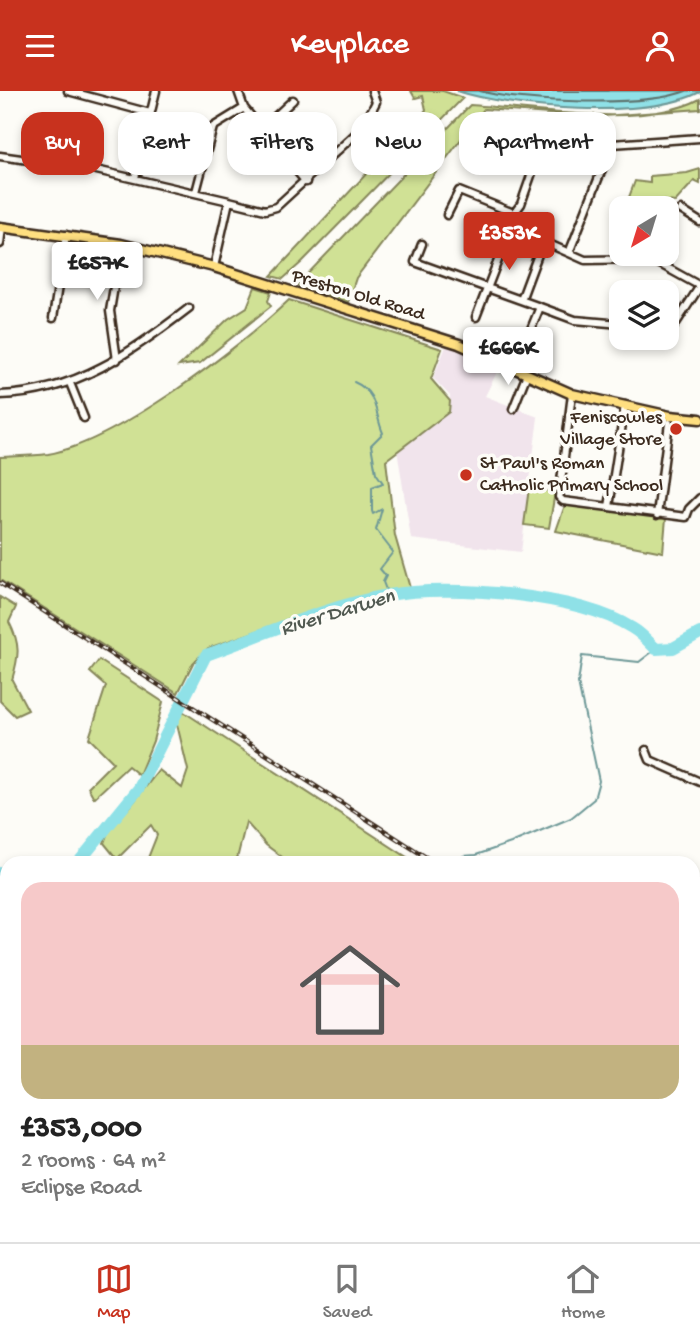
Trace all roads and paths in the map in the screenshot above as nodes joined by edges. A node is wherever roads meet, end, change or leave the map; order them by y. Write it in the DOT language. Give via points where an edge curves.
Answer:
graph roads {
  1 [pos="68,91"];
  2 [pos="156,91"];
  3 [pos="238,91"];
  4 [pos="372,91"];
  5 [pos="293,100"];
  6 [pos="244,108"];
  7 [pos="146,112"];
  8 [pos="150,112"];
  9 [pos="247,112"];
  10 [pos="280,112"];
  11 [pos="700,138"];
  12 [pos="0,156"];
  13 [pos="136,175"];
  14 [pos="300,175"];
  15 [pos="531,175"];
  16 [pos="135,178"];
  17 [pos="306,182"];
  18 [pos="196,192"];
  19 [pos="229,201"];
  20 [pos="681,210"];
  21 [pos="515,212"];
  22 [pos="447,215"];
  23 [pos="700,222"];
  24 [pos="1,227"];
  25 [pos="66,235"];
  26 [pos="0,244"];
  27 [pos="121,244"];
  28 [pos="422,244"];
  29 [pos="569,253"];
  30 [pos="214,267"];
  31 [pos="700,286"];
  32 [pos="488,289"];
  33 [pos="521,300"];
  34 [pos="540,307"];
  35 [pos="189,308"];
  36 [pos="476,317"];
  37 [pos="53,318"];
  38 [pos="679,318"];
  39 [pos="609,323"];
  40 [pos="117,360"];
  41 [pos="515,368"];
  42 [pos="527,374"];
  43 [pos="70,383"];
  44 [pos="572,394"];
  45 [pos="0,395"];
  46 [pos="625,405"];
  47 [pos="513,409"];
  48 [pos="83,418"];
  49 [pos="700,419"];
  50 [pos="669,423"];
  51 [pos="700,498"];
  52 [pos="609,507"];
  53 [pos="657,515"];
  54 [pos="646,750"];
  55 [pos="700,782"];
  1 -- 7 [label="street"];
  2 -- 8 [label="street"];
  3 -- 6 [label="street"];
  4 -- 17 [label="street" via="376,103 363,127"];
  5 -- 10 [label="street"];
  6 -- 9 [label="street"];
  6 -- 18 [label="street" via="213,127"];
  11 -- 29 [label="street" via="612,144"];
  12 -- 16 [label="street"];
  13 -- 16 [label="street"];
  14 -- 17 [label="street"];
  15 -- 21 [label="street"];
  16 -- 18 [label="street"];
  17 -- 19 [label="street" via="276,207 265,210"];
  18 -- 19 [label="street"];
  19 -- 30 [label="street"];
  20 -- 23 [label="street"];
  21 -- 22 [label="street" via="459,191"];
  21 -- 32 [label="street"];
  24 -- 25 [label="main road, Preston Old Road"];
  24 -- 26 [label="street"];
  25 -- 27 [label="main road, Preston Old Road"];
  25 -- 37 [label="street"];
  27 -- 30 [label="main road, Preston Old Road"];
  27 -- 40 [label="street" via="110,311"];
  28 -- 32 [label="street" via="415,262"];
  29 -- 31 [label="street" via="585,260 651,259"];
  29 -- 33 [label="street" via="549,244 540,249"];
  30 -- 41 [label="main road, Preston Old Road" via="459,344"];
  31 -- 38 [label="street"];
  32 -- 33 [label="street"];
  32 -- 36 [label="street"];
  33 -- 34 [label="street"];
  34 -- 39 [label="street" via="575,320"];
  34 -- 41 [label="street"];
  35 -- 40 [label="street"];
  40 -- 43 [label="street"];
  41 -- 42 [label="main road, Preston Old Road"];
  42 -- 44 [label="main road, Preston Old Road"];
  42 -- 47 [label="street"];
  43 -- 45 [label="street"];
  43 -- 48 [label="street"];
  44 -- 46 [label="main road, Preston Old Road"];
  44 -- 52 [label="street" via="559,497"];
  46 -- 49 [label="main road, Preston Old Road"];
  46 -- 52 [label="street"];
  50 -- 53 [label="street"];
  51 -- 53 [label="street" via="686,517"];
  52 -- 53 [label="street"];
  54 -- 55 [label="street" via="650,760"];
}
